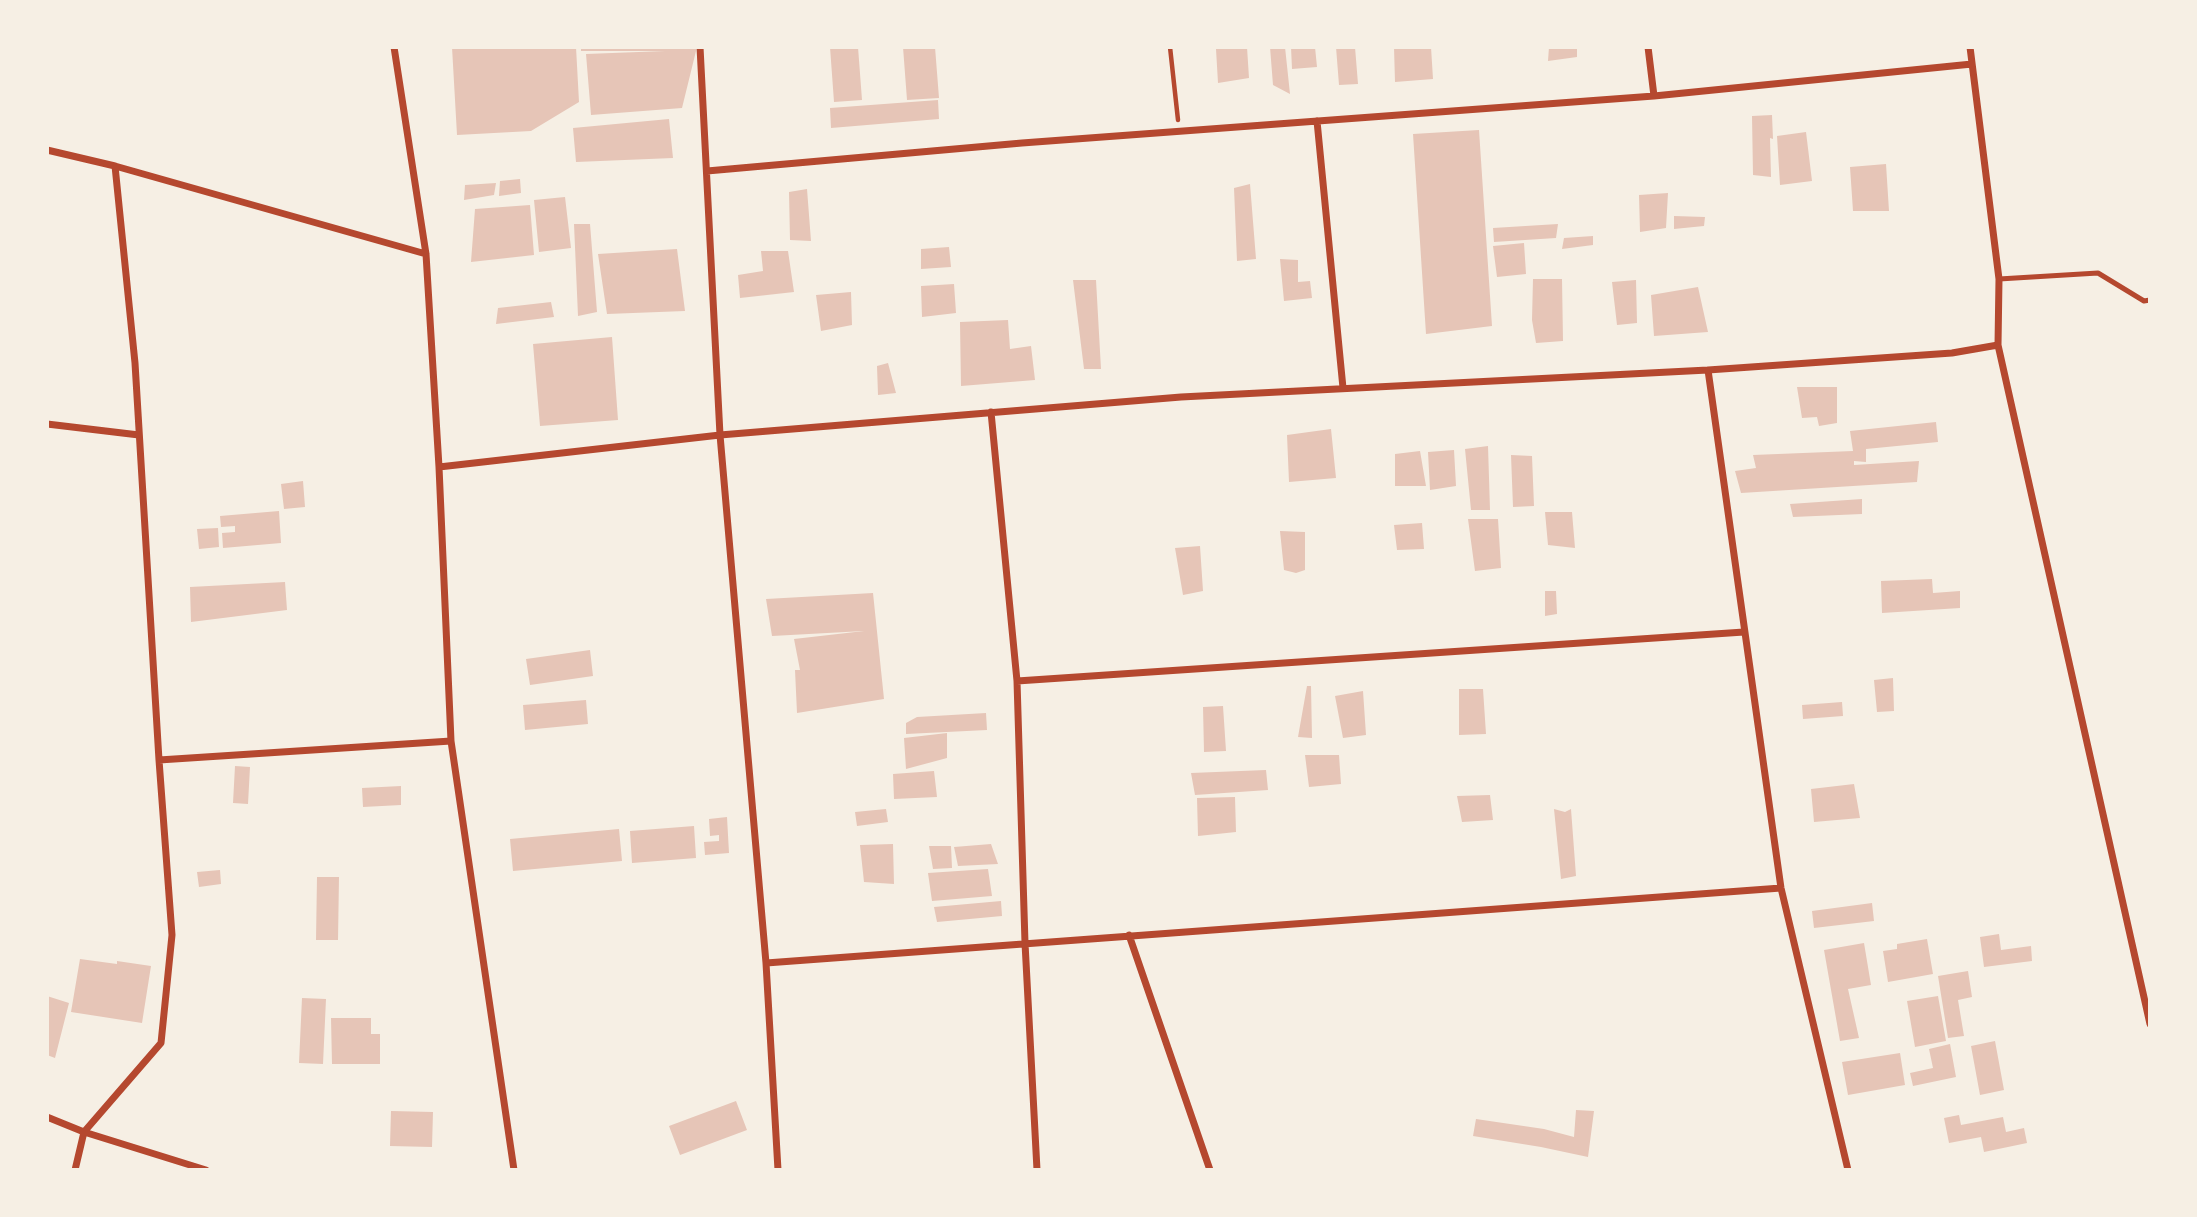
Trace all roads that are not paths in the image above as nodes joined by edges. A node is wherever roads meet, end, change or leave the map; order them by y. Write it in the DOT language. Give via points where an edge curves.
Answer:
graph roads {
  1 [pos="394,47"];
  2 [pos="700,47"];
  3 [pos="1648,47"];
  4 [pos="1970,47"];
  5 [pos="1972,64"];
  6 [pos="1654,96"];
  7 [pos="1317,121"];
  8 [pos="47,150"];
  9 [pos="115,166"];
  10 [pos="707,171"];
  11 [pos="426,254"];
  12 [pos="1999,279"];
  13 [pos="2150,300"];
  14 [pos="1998,345"];
  15 [pos="1708,370"];
  16 [pos="1343,388"];
  17 [pos="991,412"];
  18 [pos="47,424"];
  19 [pos="139,435"];
  20 [pos="720,435"];
  21 [pos="439,467"];
  22 [pos="1744,632"];
  23 [pos="1017,681"];
  24 [pos="451,741"];
  25 [pos="159,760"];
  26 [pos="1781,888"];
  27 [pos="1129,936"];
  28 [pos="1025,943"];
  29 [pos="766,963"];
  30 [pos="2150,1024"];
  31 [pos="47,1117"];
  32 [pos="84,1132"];
  33 [pos="75,1170"];
  34 [pos="206,1170"];
  35 [pos="514,1170"];
  36 [pos="778,1170"];
  37 [pos="1037,1170"];
  38 [pos="1210,1170"];
  39 [pos="1848,1170"];
  1 -- 11 [label="street"];
  2 -- 10 [label="street"];
  3 -- 6 [label="street"];
  4 -- 5 [label="street"];
  5 -- 6 [label="street"];
  5 -- 12 [label="street"];
  6 -- 7 [label="street"];
  7 -- 10 [label="street"];
  7 -- 16 [label="street"];
  8 -- 9 [label="street"];
  9 -- 11 [label="street"];
  9 -- 19 [label="street"];
  10 -- 20 [label="street"];
  11 -- 21 [label="street"];
  12 -- 13 [label="lane" via="2098,273 2144,301"];
  12 -- 14 [label="street"];
  14 -- 15 [label="street" via="1952,353"];
  14 -- 30 [label="street"];
  15 -- 16 [label="street"];
  15 -- 22 [label="street"];
  16 -- 17 [label="street"];
  17 -- 20 [label="street"];
  17 -- 23 [label="street"];
  18 -- 19 [label="street"];
  19 -- 25 [label="street"];
  20 -- 21 [label="street"];
  20 -- 29 [label="street"];
  21 -- 24 [label="street"];
  22 -- 23 [label="street"];
  22 -- 26 [label="street"];
  23 -- 28 [label="street"];
  24 -- 25 [label="street"];
  24 -- 35 [label="street"];
  25 -- 32 [label="street" via="172,935 161,1043"];
  26 -- 27 [label="street"];
  26 -- 39 [label="street"];
  27 -- 28 [label="street"];
  27 -- 38 [label="street"];
  28 -- 29 [label="street"];
  28 -- 37 [label="street"];
  29 -- 36 [label="street"];
  31 -- 32 [label="street"];
  32 -- 33 [label="street"];
  32 -- 34 [label="street"];
}
